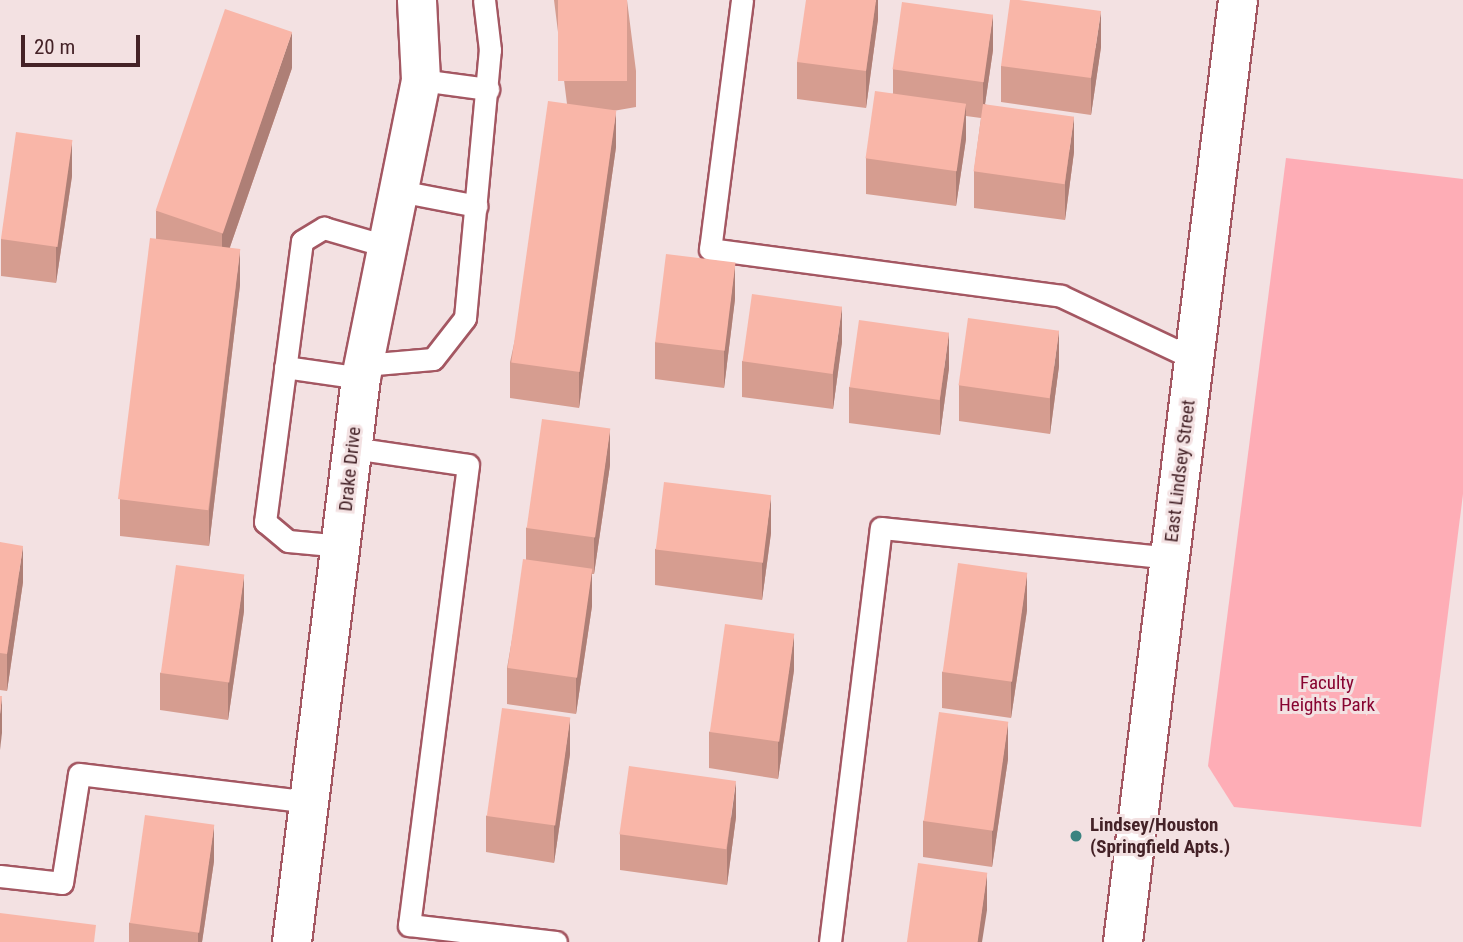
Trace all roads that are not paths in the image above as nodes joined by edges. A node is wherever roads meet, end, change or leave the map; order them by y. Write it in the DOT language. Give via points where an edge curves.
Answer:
graph roads {
  1 [pos="417,0"];
  2 [pos="484,0"];
  3 [pos="742,0"];
  4 [pos="1238,0"];
  5 [pos="421,80"];
  6 [pos="488,89"];
  7 [pos="399,191"];
  8 [pos="477,206"];
  9 [pos="386,246"];
  10 [pos="1194,359"];
  11 [pos="285,367"];
  12 [pos="362,372"];
  13 [pos="352,448"];
  14 [pos="342,546"];
  15 [pos="1170,558"];
  16 [pos="310,802"];
  17 [pos="0,876"];
  18 [pos="292,942"];
  19 [pos="556,942"];
  20 [pos="830,942"];
  21 [pos="1123,942"];
  1 -- 5 [label="street, Drake Drive"];
  2 -- 6 [label="lane"];
  3 -- 10 [label="lane" via="710,249 1060,296"];
  4 -- 10 [label="street, East Lindsey Street"];
  5 -- 6 [label="lane"];
  5 -- 7 [label="street, Drake Drive"];
  6 -- 8 [label="lane"];
  7 -- 8 [label="lane"];
  7 -- 9 [label="street, Drake Drive"];
  8 -- 12 [label="lane" via="465,318 433,359"];
  9 -- 11 [label="lane" via="324,229 302,241"];
  9 -- 12 [label="street, Drake Drive"];
  10 -- 15 [label="street, East Lindsey Street"];
  11 -- 12 [label="lane"];
  11 -- 14 [label="lane" via="265,522 288,541"];
  12 -- 13 [label="street, Drake Drive"];
  13 -- 14 [label="street, Drake Drive"];
  13 -- 19 [label="lane" via="468,465 409,925"];
  14 -- 16 [label="street, Drake Drive"];
  15 -- 20 [label="lane" via="881,528"];
  15 -- 21 [label="street, East Lindsey Street"];
  16 -- 17 [label="lane" via="79,774 62,883"];
  16 -- 18 [label="street, Drake Drive"];
}
